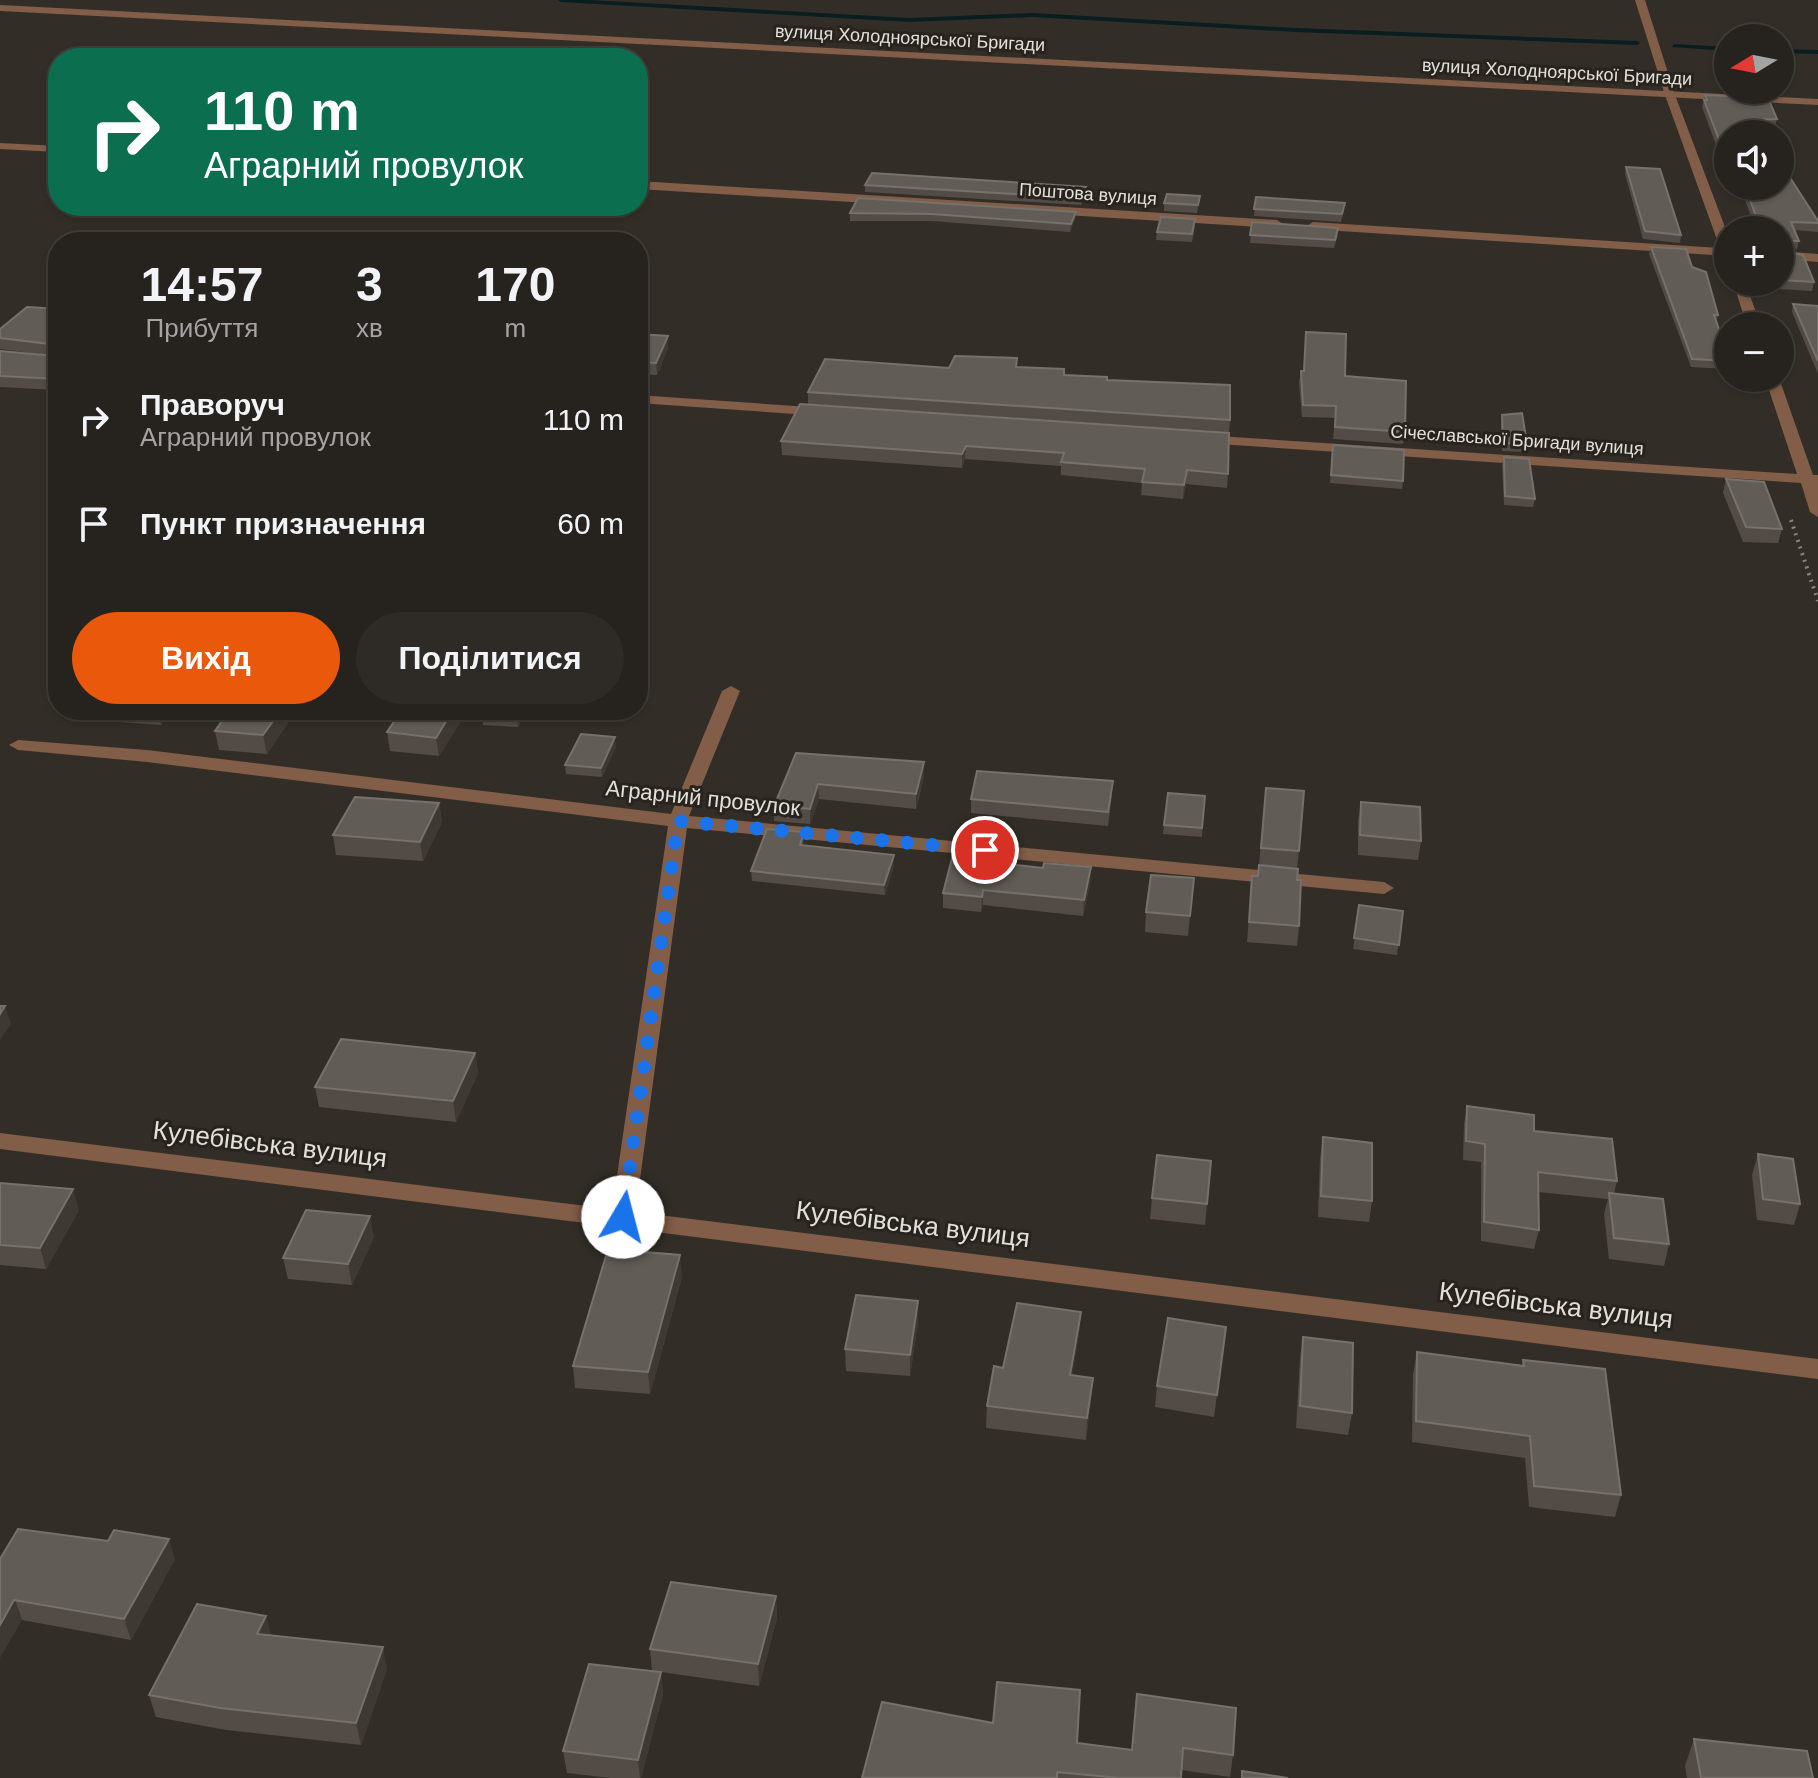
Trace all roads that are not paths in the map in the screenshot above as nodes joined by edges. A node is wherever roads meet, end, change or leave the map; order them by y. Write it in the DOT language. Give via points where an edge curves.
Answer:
graph roads {
  1 [pos="1640,0"];
  2 [pos="0,8"];
  3 [pos="1670,95"];
  4 [pos="1818,102"];
  5 [pos="0,146"];
  6 [pos="48,148"];
  7 [pos="648,186"];
  8 [pos="1715,216"];
  9 [pos="1714,251"];
  10 [pos="1794,256"];
  11 [pos="1818,258"];
  12 [pos="1778,392"];
  13 [pos="648,400"];
  14 [pos="844,414"];
  15 [pos="1192,438"];
  16 [pos="1813,480"];
  17 [pos="1818,512"];
  18 [pos="731,691"];
  19 [pos="18,745"];
  20 [pos="678,821"];
  21 [pos="1384,888"];
  22 [pos="0,1141"];
  23 [pos="623,1217"];
  24 [pos="1818,1369"];
  1 -- 3 [label="street"];
  2 -- 3 [label="street, вулиця Холодноярської Бригади"];
  3 -- 4 [label="street, вулиця Холодноярської Бригади"];
  3 -- 8 [label="street"];
  5 -- 6 [label="street"];
  7 -- 9 [label="street, Поштова вулиця"];
  10 -- 11 [label="street"];
  12 -- 16 [label="street"];
  13 -- 14 [label="street"];
  15 -- 16 [label="street, Січеславської Бригади вулиця"];
  16 -- 17 [label="street"];
  18 -- 20 [label="street"];
  19 -- 20 [label="street, Аграрний провулок"];
  20 -- 21 [label="street, Аграрний провулок"];
  20 -- 23 [label="street"];
  22 -- 23 [label="street, Кулебівська вулиця"];
  23 -- 24 [label="street, Кулебівська вулиця"];
}
